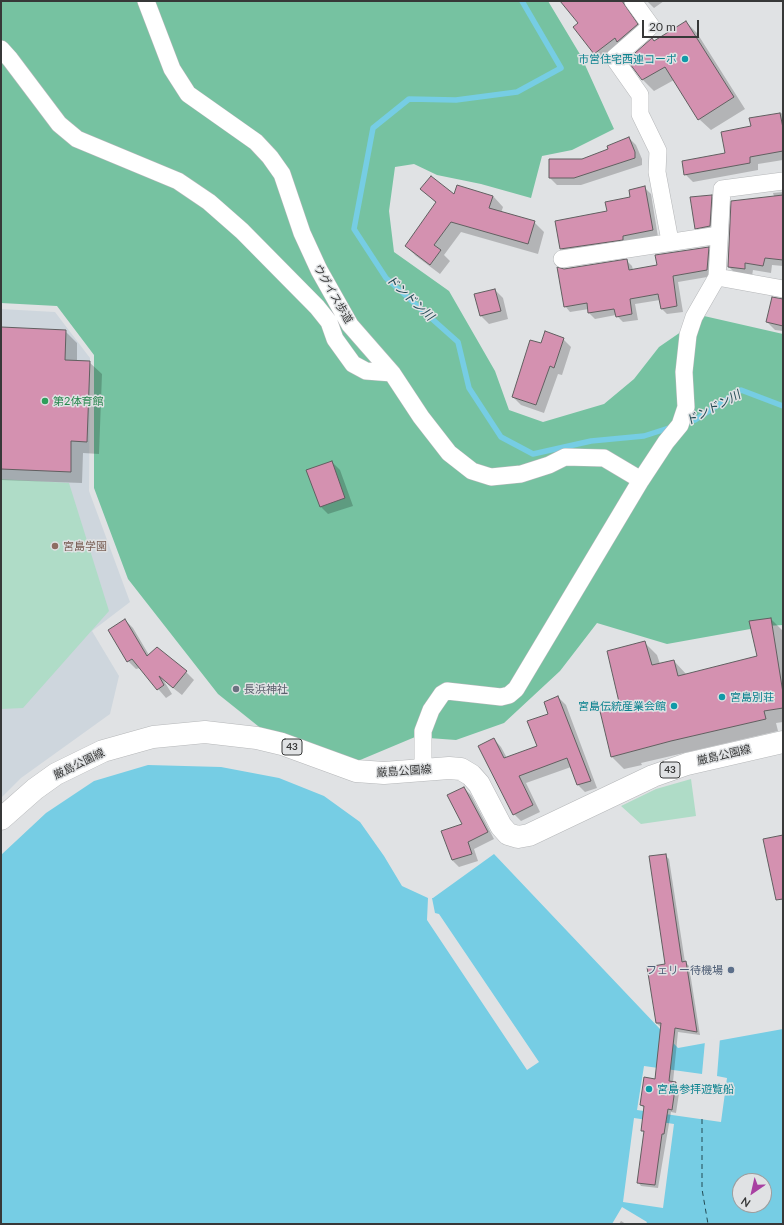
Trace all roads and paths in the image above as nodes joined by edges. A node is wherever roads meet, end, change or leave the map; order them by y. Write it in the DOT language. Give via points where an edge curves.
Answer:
graph roads {
  1 [pos="146,1"];
  2 [pos="633,1"];
  3 [pos="1,49"];
  4 [pos="783,181"];
  5 [pos="719,234"];
  6 [pos="670,241"];
  7 [pos="562,259"];
  8 [pos="717,277"];
  9 [pos="783,290"];
  10 [pos="392,373"];
  11 [pos="640,480"];
  12 [pos="783,742"];
  13 [pos="423,770"];
  14 [pos="1,819"];
  1 -- 10 [label="street, ウグイス歩道" via="172,69 188,94 256,142 282,174 302,233 319,270 350,325"];
  2 -- 6 [label="street" via="650,26 614,58 640,95 640,114 658,151 657,172"];
  3 -- 10 [label="street" via="59,124 77,139 178,180 209,202 242,231 317,308 329,322 335,339 353,364 366,371"];
  4 -- 5 [label="street" via="722,189"];
  5 -- 6 [label="street"];
  5 -- 8 [label="street"];
  6 -- 7 [label="street"];
  8 -- 9 [label="street"];
  8 -- 11 [label="street" via="694,317 688,335 684,372 686,407 680,425"];
  10 -- 11 [label="street, ウグイス歩道" via="449,453 472,471 491,477 507,476 549,465 565,457 587,457 604,458"];
  11 -- 13 [label="street" via="516,689 501,697 447,691 442,694 431,710 423,731"];
  12 -- 13 [label="main road, 厳島公園線 / 43" via="687,764 653,776 529,835 518,837 508,834 501,826 472,775 461,769"];
  13 -- 14 [label="main road, 厳島公園線 / 43" via="384,773 356,771 282,744 257,738 212,733 179,733 128,743 79,761 35,789"];
}
